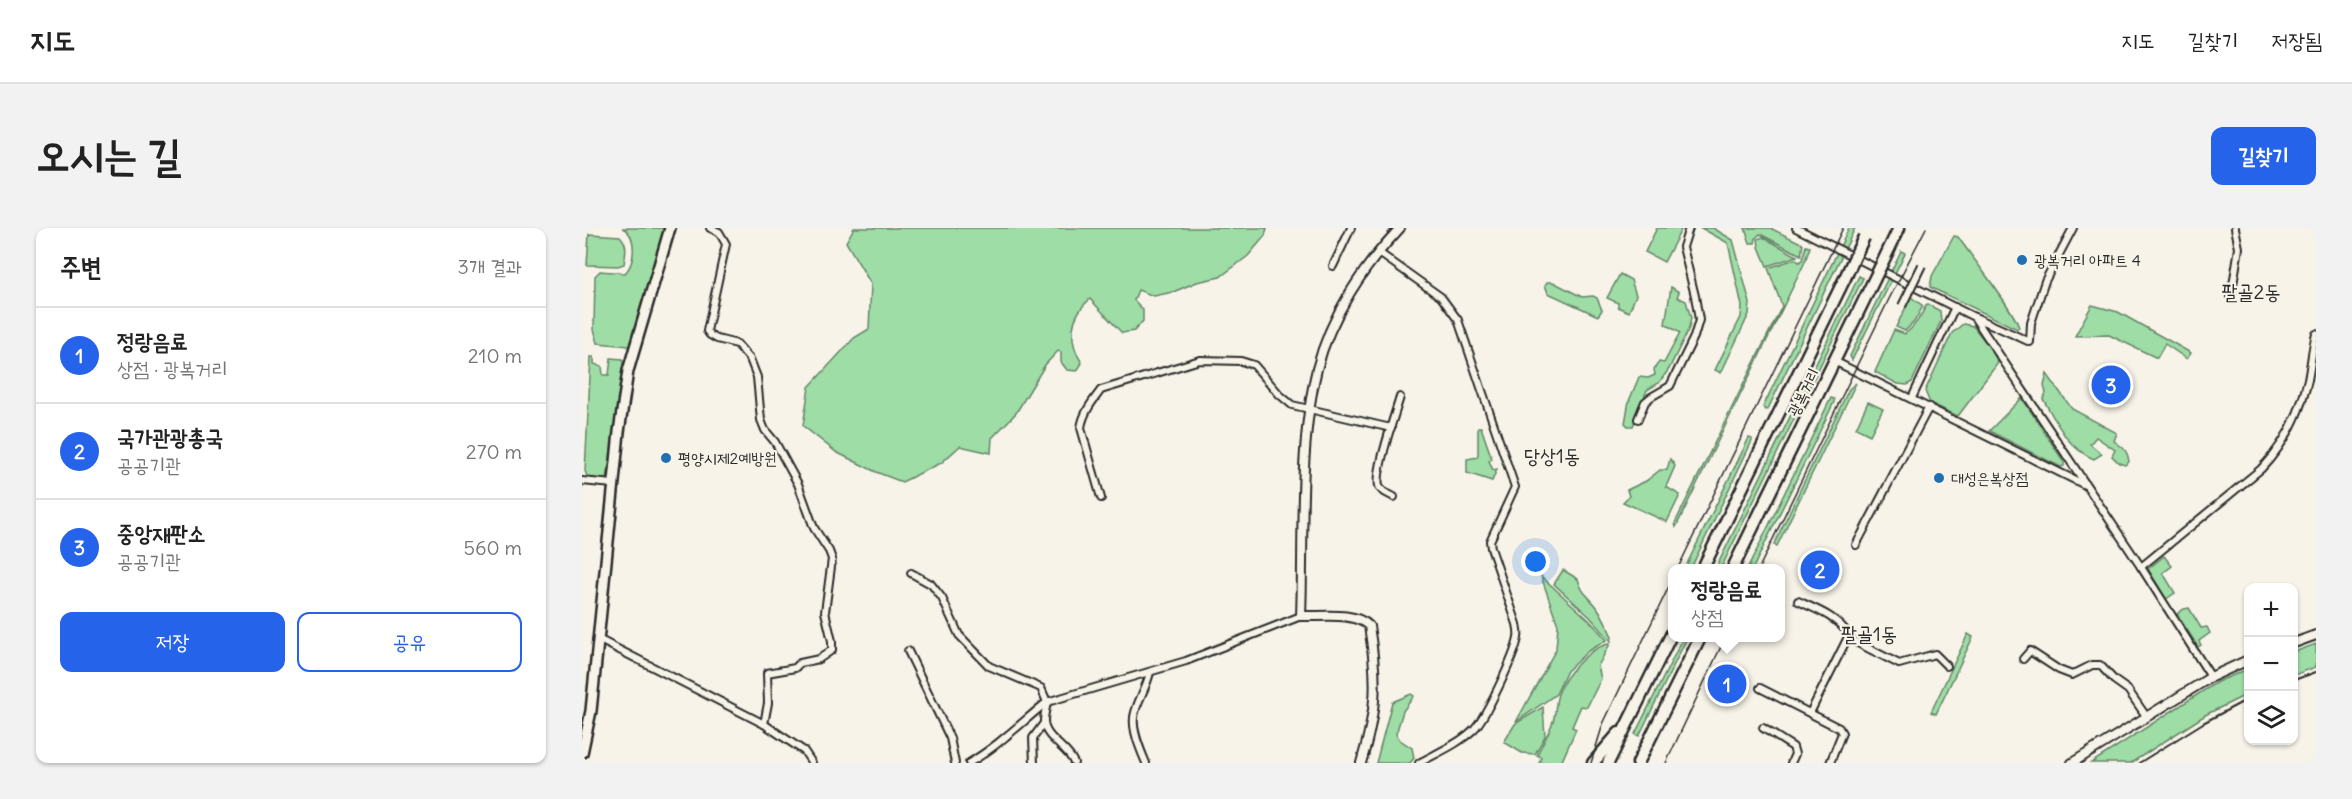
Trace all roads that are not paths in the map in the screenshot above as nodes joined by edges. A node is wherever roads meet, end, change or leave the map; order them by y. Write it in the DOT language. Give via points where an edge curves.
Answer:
graph roads {
  1 [pos="670,228"];
  2 [pos="710,228"];
  3 [pos="1351,228"];
  4 [pos="1400,228"];
  5 [pos="1689,228"];
  6 [pos="1796,228"];
  7 [pos="1899,228"];
  8 [pos="2073,228"];
  9 [pos="2235,228"];
  10 [pos="1867,233"];
  11 [pos="1378,252"];
  12 [pos="1922,265"];
  13 [pos="1333,266"];
  14 [pos="2231,297"];
  15 [pos="1902,306"];
  16 [pos="1955,308"];
  17 [pos="1974,317"];
  18 [pos="2316,334"];
  19 [pos="1834,361"];
  20 [pos="1401,397"];
  21 [pos="1912,398"];
  22 [pos="1310,407"];
  23 [pos="1929,407"];
  24 [pos="1638,419"];
  25 [pos="1391,428"];
  26 [pos="582,481"];
  27 [pos="613,484"];
  28 [pos="2085,485"];
  29 [pos="1394,497"];
  30 [pos="1101,498"];
  31 [pos="1856,544"];
  32 [pos="1705,564"];
  33 [pos="1735,564"];
  34 [pos="2141,567"];
  35 [pos="911,573"];
  36 [pos="1798,601"];
  37 [pos="1301,616"];
  38 [pos="2316,635"];
  39 [pos="1848,638"];
  40 [pos="598,639"];
  41 [pos="1668,641"];
  42 [pos="1698,642"];
  43 [pos="2298,642"];
  44 [pos="908,651"];
  45 [pos="2023,660"];
  46 [pos="2244,662"];
  47 [pos="1947,666"];
  48 [pos="1150,672"];
  49 [pos="2211,677"];
  50 [pos="1760,688"];
  51 [pos="1047,702"];
  52 [pos="1810,712"];
  53 [pos="2146,716"];
  54 [pos="1044,723"];
  55 [pos="764,724"];
  56 [pos="1626,727"];
  57 [pos="1764,728"];
  58 [pos="582,753"];
  59 [pos="812,763"];
  60 [pos="955,763"];
  61 [pos="969,763"];
  62 [pos="1034,763"];
  63 [pos="1074,763"];
  64 [pos="1146,763"];
  65 [pos="1361,763"];
  66 [pos="1419,763"];
  67 [pos="1593,763"];
  68 [pos="1608,763"];
  69 [pos="1638,763"];
  70 [pos="1791,763"];
  71 [pos="1830,763"];
  72 [pos="2072,763"];
  1 -- 27 [label="main road" via="632,354"];
  2 -- 55 [label="street" via="719,232 726,244 707,331 717,339 737,344 750,359 757,377 765,430 798,484 814,528 832,559 825,612 832,650 795,668 768,673"];
  3 -- 13 [label="street"];
  4 -- 11 [label="street"];
  5 -- 24 [label="street" via="1683,247 1699,320 1670,386 1645,402"];
  6 -- 16 [label="street"];
  7 -- 19 [label="highway, 광복거리, bridge"];
  8 -- 17 [label="street" via="2045,281 2031,323 2030,342"];
  9 -- 14 [label="street" via="2238,248"];
  10 -- 32 [label="highway, 광복거리, bridge"];
  11 -- 22 [label="street" via="1327,341"];
  11 -- 66 [label="street" via="1441,297 1458,320 1515,487 1490,542 1517,624 1515,648 1475,728"];
  12 -- 15 [label="street, bridge"];
  16 -- 17 [label="street"];
  16 -- 21 [label="street"];
  17 -- 28 [label="street"];
  18 -- 34 [label="street" via="2307,383 2292,427 2273,456"];
  19 -- 21 [label="street"];
  19 -- 33 [label="highway, 광복거리"];
  20 -- 25 [label="street"];
  21 -- 23 [label="street"];
  22 -- 25 [label="street"];
  22 -- 30 [label="street" via="1292,405 1254,365 1241,361 1200,360 1101,390 1081,428"];
  22 -- 37 [label="street" via="1306,428"];
  23 -- 28 [label="street"];
  23 -- 31 [label="street"];
  25 -- 29 [label="street" via="1379,484"];
  26 -- 27 [label="street"];
  27 -- 40 [label="main road"];
  28 -- 34 [label="street"];
  34 -- 49 [label="street"];
  35 -- 51 [label="street" via="937,591 959,635 973,651 989,666 1041,688"];
  36 -- 39 [label="street" via="1842,624"];
  37 -- 48 [label="street"];
  37 -- 65 [label="street" via="1353,617 1369,626 1376,688"];
  38 -- 43 [label="street"];
  39 -- 47 [label="street" via="1899,664 1935,654"];
  39 -- 52 [label="street"];
  40 -- 55 [label="street"];
  40 -- 58 [label="main road" via="591,711"];
  41 -- 56 [label="highway"];
  42 -- 69 [label="highway"];
  44 -- 60 [label="street" via="950,738"];
  45 -- 53 [label="street" via="2030,651 2072,675 2100,665 2128,690"];
  46 -- 49 [label="street"];
  48 -- 51 [label="street"];
  48 -- 64 [label="street" via="1134,716"];
  49 -- 53 [label="street"];
  50 -- 52 [label="street"];
  51 -- 54 [label="street"];
  51 -- 61 [label="street"];
  52 -- 71 [label="street" via="1842,733"];
  53 -- 72 [label="street"];
  54 -- 62 [label="street" via="1033,738"];
  54 -- 63 [label="street" via="1046,731"];
  55 -- 59 [label="street" via="804,751"];
  56 -- 67 [label="highway"];
  56 -- 68 [label="highway"];
  57 -- 70 [label="street" via="1793,747"];
}
